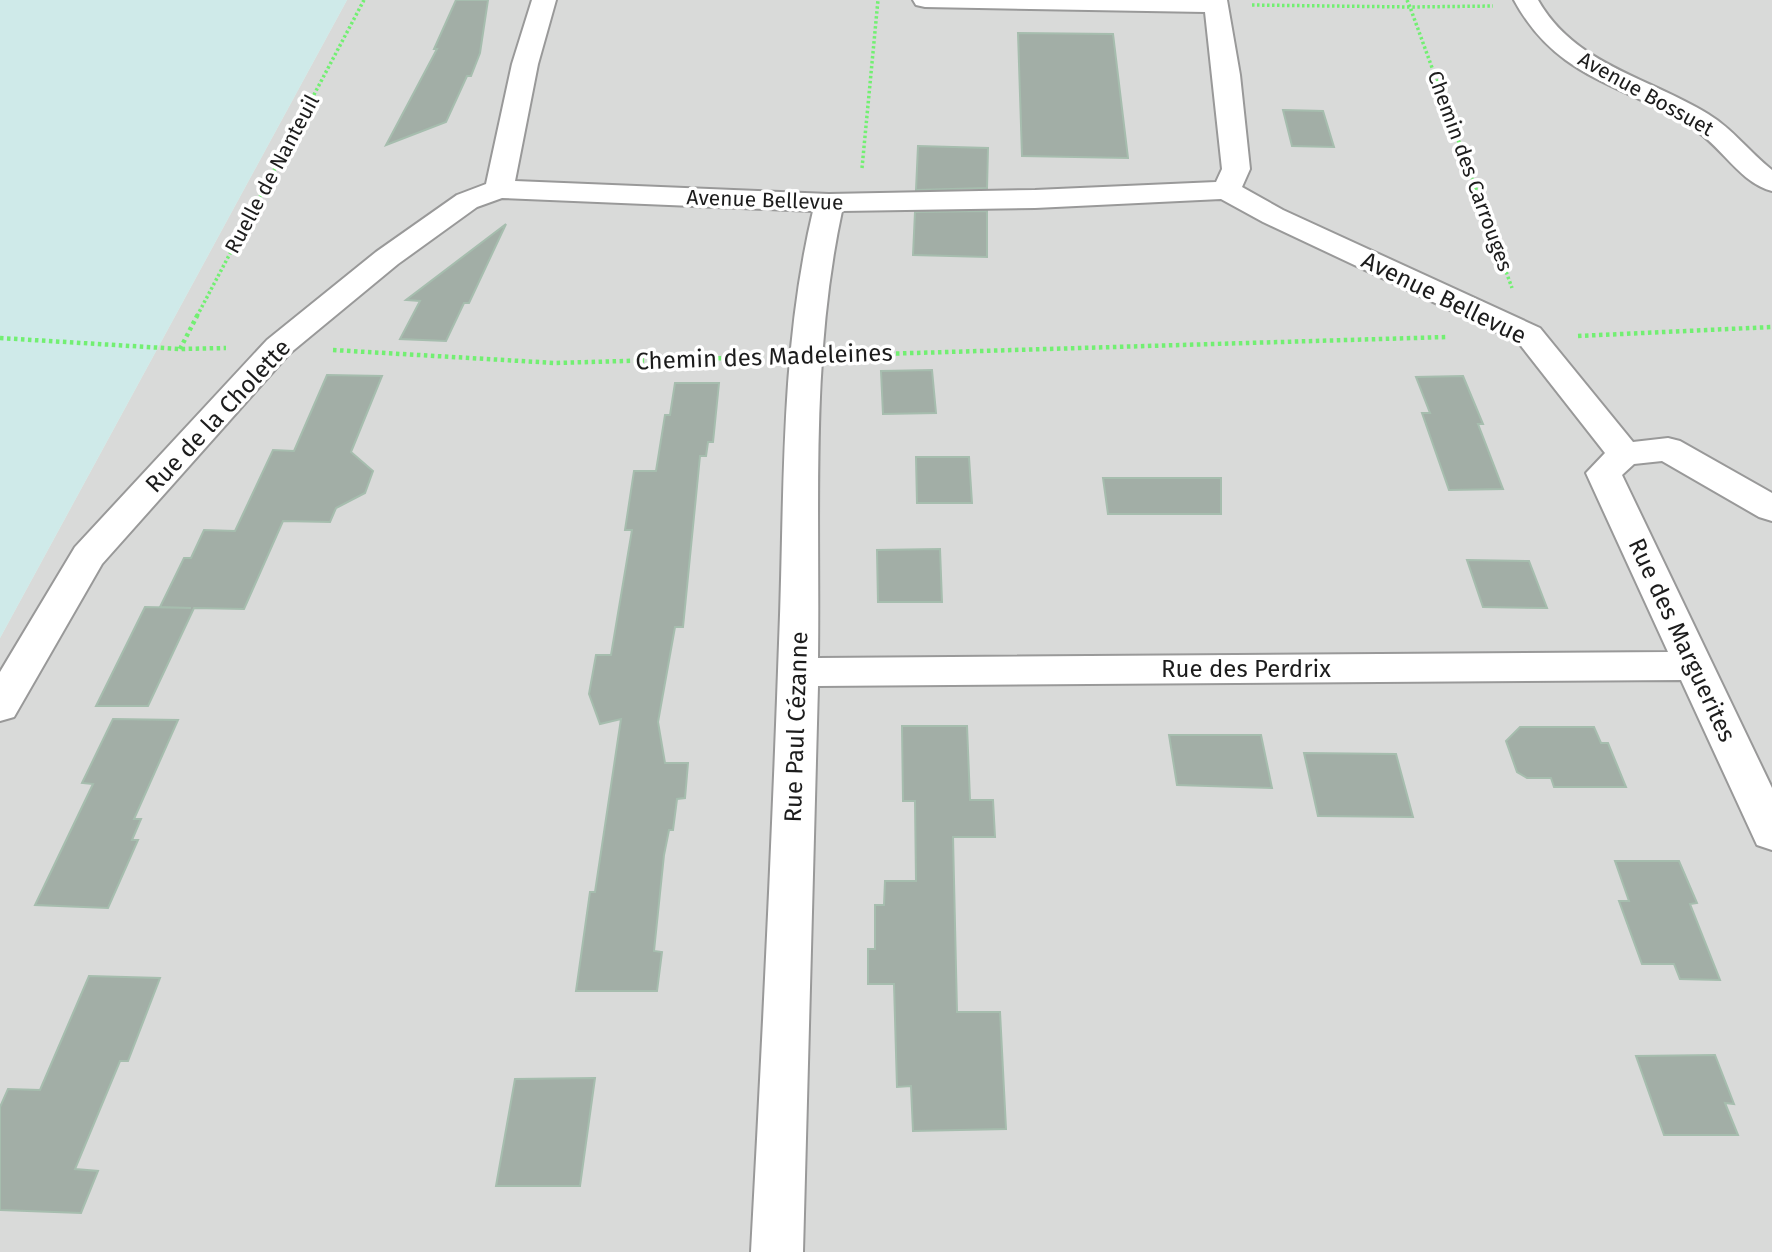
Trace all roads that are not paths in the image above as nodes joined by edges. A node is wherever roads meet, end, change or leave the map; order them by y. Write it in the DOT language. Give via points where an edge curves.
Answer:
graph roads {
  1 [pos="544,0"];
  2 [pos="925,0"];
  3 [pos="1216,2"];
  4 [pos="1527,3"];
  5 [pos="1772,182"];
  6 [pos="499,189"];
  7 [pos="1226,190"];
  8 [pos="844,203"];
  9 [pos="1624,454"];
  10 [pos="1772,509"];
  11 [pos="1694,666"];
  12 [pos="798,672"];
  13 [pos="0,706"];
  14 [pos="1772,833"];
  15 [pos="777,1252"];
  1 -- 6 [label="street" via="525,64"];
  2 -- 3 [label="street"];
  3 -- 7 [label="street" via="1236,169"];
  4 -- 5 [label="street, Avenue Bossuet" via="1565,49 1600,72 1666,101 1720,135"];
  6 -- 8 [label="street, Avenue Bellevue"];
  6 -- 13 [label="street, Rue de la Cholette" via="467,201 278,347 88,556"];
  7 -- 8 [label="street, Avenue Bellevue"];
  7 -- 9 [label="street, Avenue Bellevue" via="1529,335"];
  8 -- 12 [label="street, Rue Paul Cézanne" via="822,231 803,356"];
  9 -- 10 [label="street" via="1668,449"];
  9 -- 11 [label="street, Rue des Marguerites" via="1604,473"];
  11 -- 12 [label="street, Rue des Perdrix"];
  11 -- 14 [label="street, Rue des Marguerites"];
  12 -- 15 [label="street, Rue Paul Cézanne"];
}
